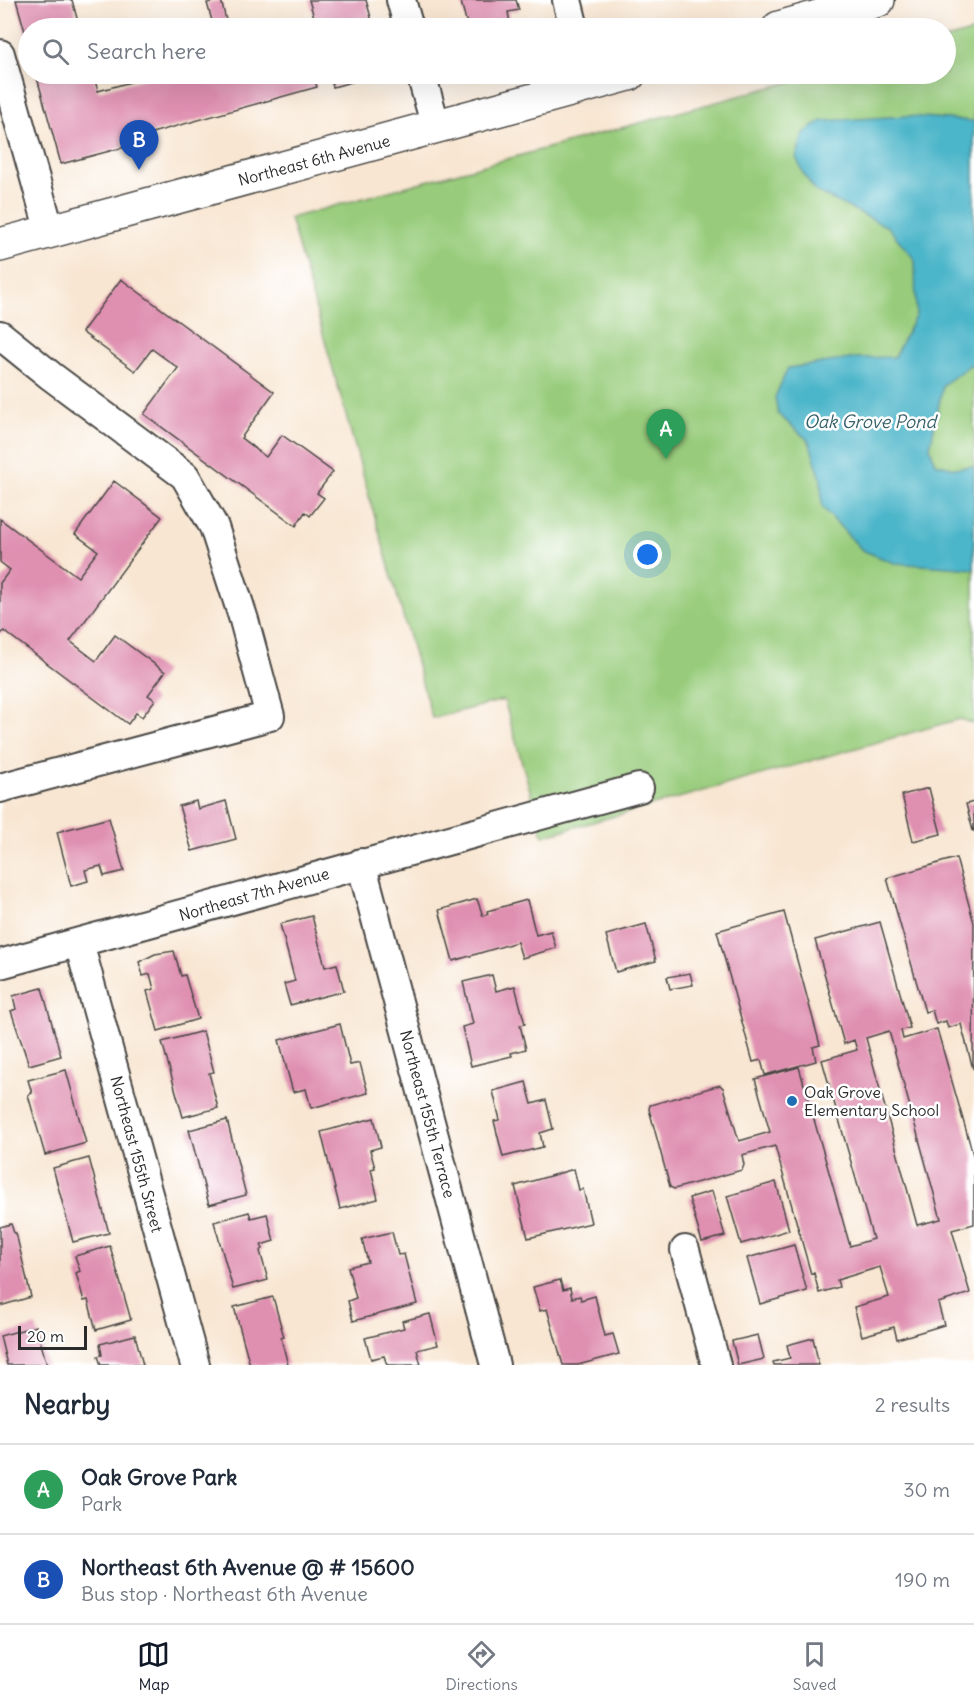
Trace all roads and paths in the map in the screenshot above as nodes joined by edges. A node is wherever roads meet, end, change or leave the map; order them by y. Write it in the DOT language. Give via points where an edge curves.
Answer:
graph roads {
  1 [pos="401,0"];
  2 [pos="567,0"];
  3 [pos="878,0"];
  4 [pos="836,6"];
  5 [pos="406,18"];
  6 [pos="572,18"];
  7 [pos="805,18"];
  8 [pos="0,54"];
  9 [pos="424,84"];
  10 [pos="572,84"];
  11 [pos="436,127"];
  12 [pos="50,232"];
  13 [pos="0,245"];
  14 [pos="0,335"];
  15 [pos="0,788"];
  16 [pos="639,788"];
  17 [pos="362,863"];
  18 [pos="79,943"];
  19 [pos="0,964"];
  20 [pos="685,1251"];
  21 [pos="195,1365"];
  22 [pos="495,1365"];
  23 [pos="716,1365"];
  1 -- 5 [label="street"];
  2 -- 6 [label="street"];
  3 -- 4 [label="main road"];
  4 -- 7 [label="main road"];
  8 -- 12 [label="street"];
  9 -- 11 [label="street"];
  10 -- 11 [label="main road, Northeast 6th Avenue"];
  11 -- 12 [label="main road, Northeast 6th Avenue"];
  12 -- 13 [label="main road, Northeast 6th Avenue"];
  14 -- 15 [label="street" via="185,476 214,527 270,716"];
  16 -- 17 [label="street, Northeast 7th Avenue"];
  17 -- 18 [label="street, Northeast 7th Avenue"];
  17 -- 22 [label="street, Northeast 155th Terrace"];
  18 -- 19 [label="street, Northeast 7th Avenue"];
  18 -- 21 [label="street, Northeast 155th Street"];
  20 -- 23 [label="street"];
}
